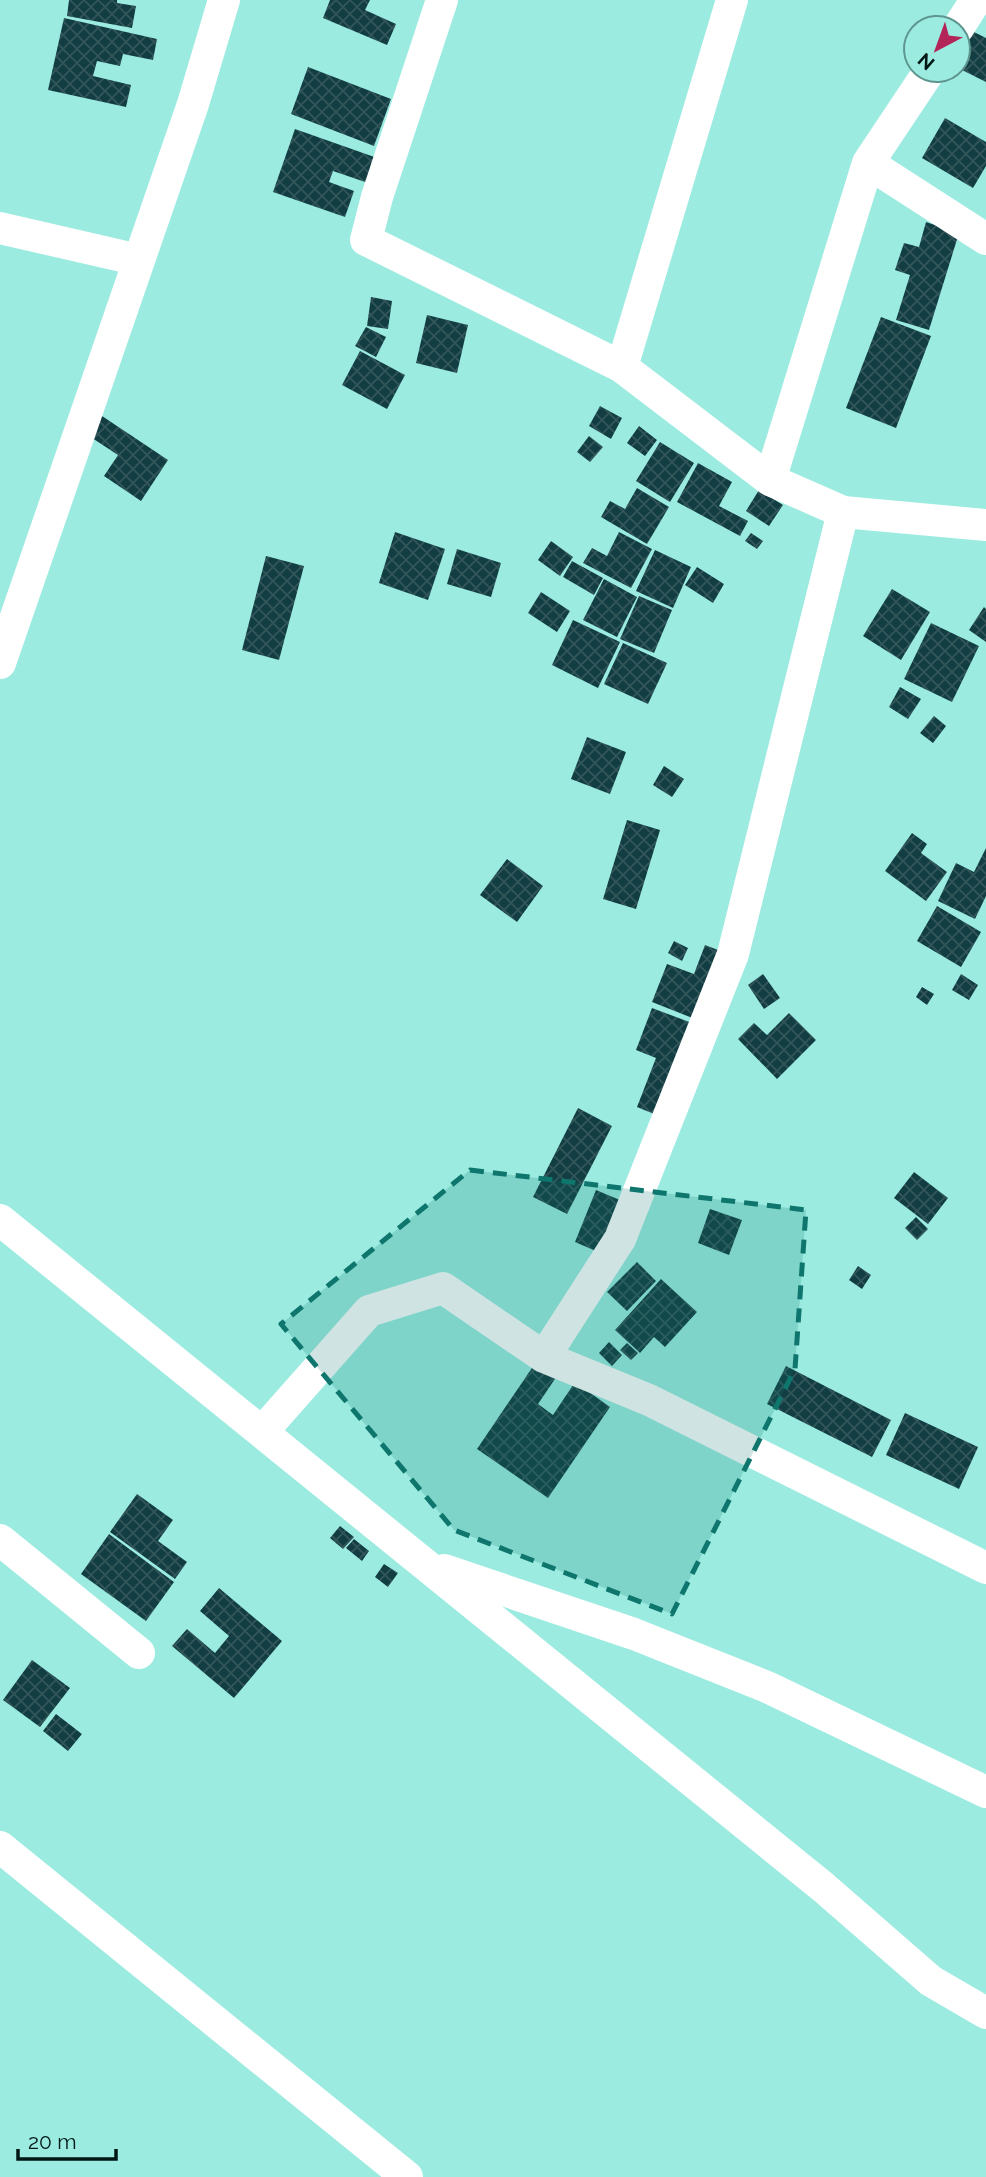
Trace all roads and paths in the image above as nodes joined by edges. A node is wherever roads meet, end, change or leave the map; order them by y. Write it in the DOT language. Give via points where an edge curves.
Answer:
graph roads {
  1 [pos="224,0"];
  2 [pos="442,0"];
  3 [pos="732,0"];
  4 [pos="921,84"];
  5 [pos="867,163"];
  6 [pos="0,228"];
  7 [pos="986,239"];
  8 [pos="139,260"];
  9 [pos="622,367"];
  10 [pos="770,480"];
  11 [pos="843,512"];
  12 [pos="986,526"];
  13 [pos="0,663"];
  14 [pos="0,1220"];
  15 [pos="544,1357"];
  16 [pos="262,1432"];
  17 [pos="0,1540"];
  18 [pos="423,1563"];
  19 [pos="986,1567"];
  20 [pos="139,1653"];
  21 [pos="986,1792"];
  22 [pos="0,1847"];
  23 [pos="986,2013"];
  24 [pos="407,2177"];
  1 -- 8 [label="street"];
  2 -- 9 [label="street" via="366,240"];
  3 -- 9 [label="street"];
  4 -- 5 [label="street"];
  5 -- 7 [label="street"];
  5 -- 10 [label="street"];
  6 -- 8 [label="street"];
  8 -- 13 [label="street"];
  9 -- 10 [label="street"];
  10 -- 11 [label="street"];
  11 -- 12 [label="street"];
  11 -- 15 [label="street" via="733,954 620,1239"];
  14 -- 16 [label="street"];
  15 -- 16 [label="street" via="443,1288 369,1311"];
  15 -- 19 [label="street" via="649,1401"];
  16 -- 18 [label="street"];
  17 -- 20 [label="street"];
  18 -- 21 [label="street" via="634,1634 767,1687"];
  18 -- 23 [label="street" via="823,1887 931,1981"];
  22 -- 24 [label="street"];
}
